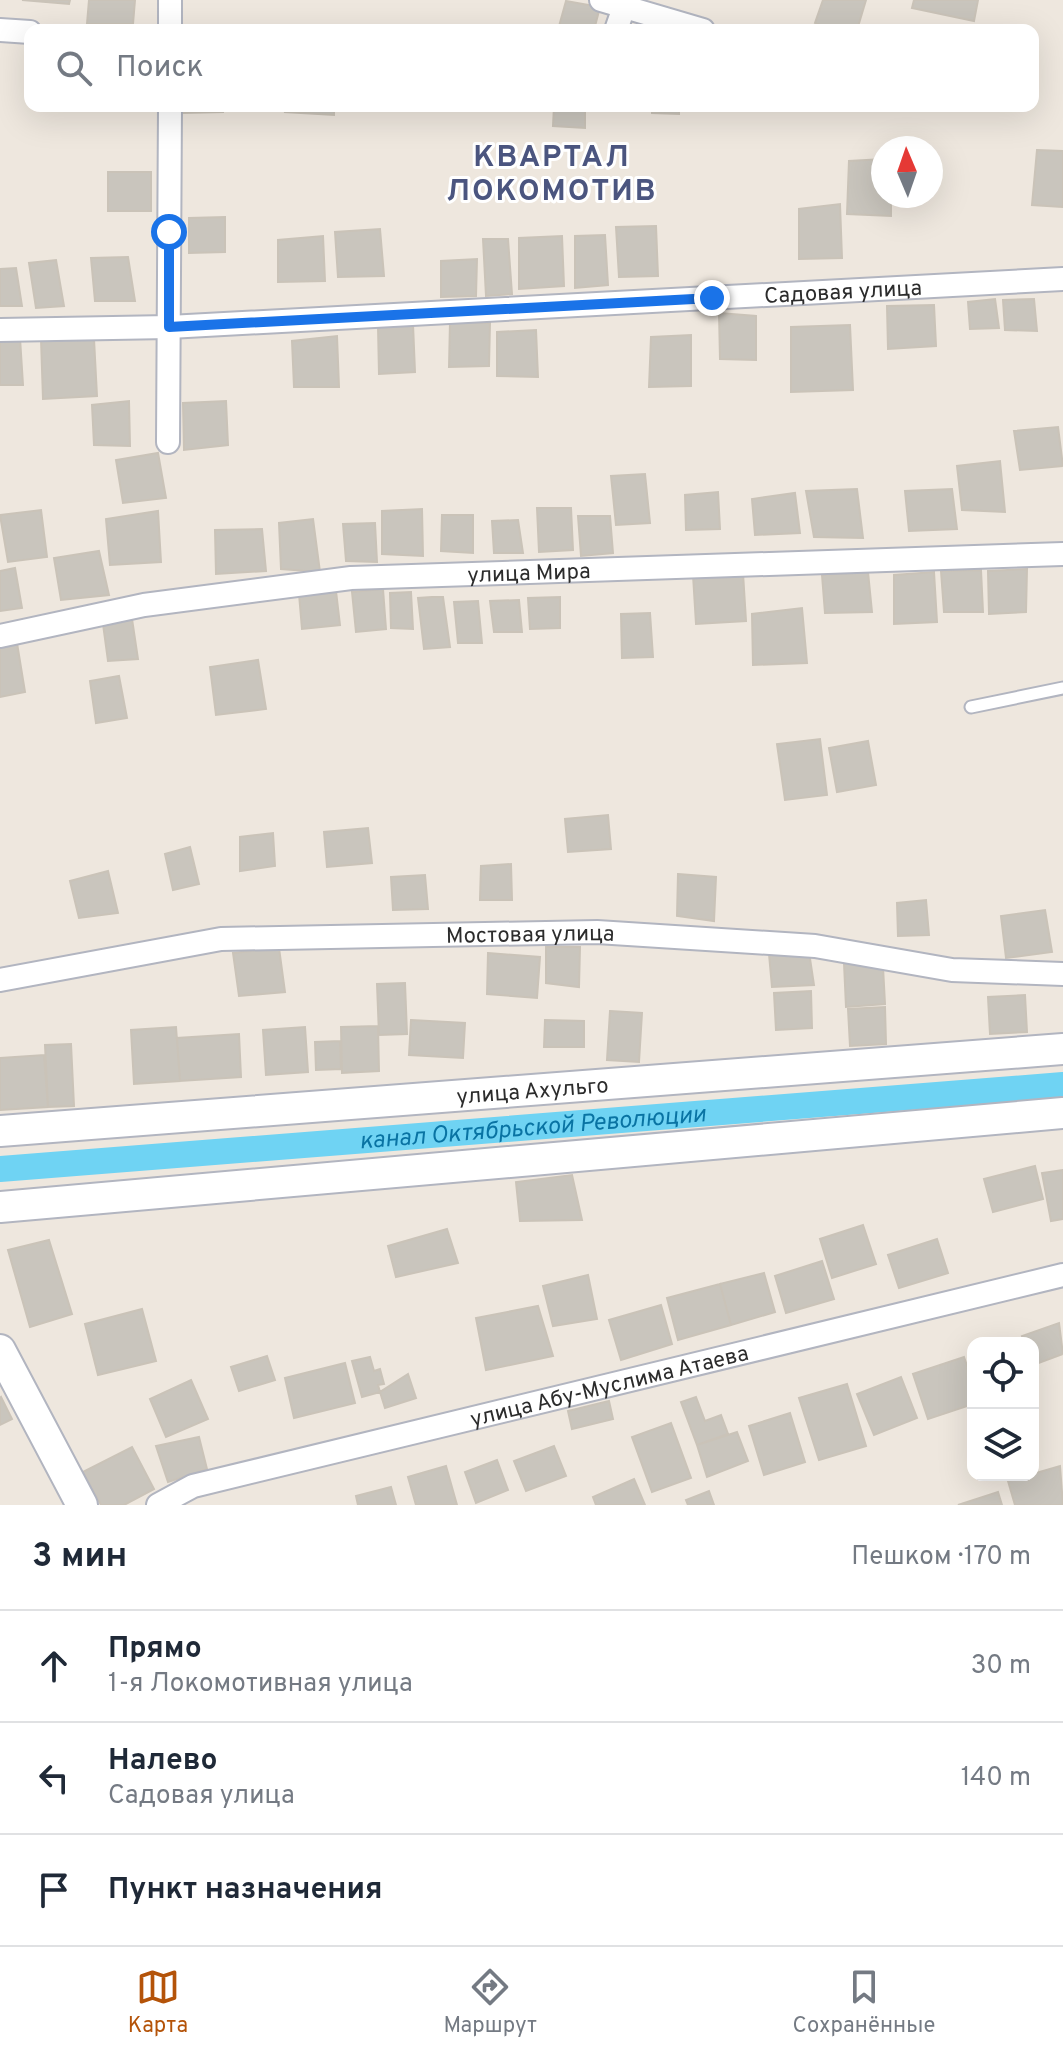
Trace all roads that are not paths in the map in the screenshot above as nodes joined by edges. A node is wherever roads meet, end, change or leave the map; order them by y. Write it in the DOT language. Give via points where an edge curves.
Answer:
graph roads {
  1 [pos="170,0"];
  2 [pos="601,0"];
  3 [pos="624,7"];
  4 [pos="170,24"];
  5 [pos="618,24"];
  6 [pos="682,24"];
  7 [pos="0,30"];
  8 [pos="24,32"];
  9 [pos="170,112"];
  10 [pos="1063,279"];
  11 [pos="169,327"];
  12 [pos="0,330"];
  13 [pos="168,442"];
  14 [pos="1063,554"];
  15 [pos="0,636"];
  16 [pos="1063,688"];
  17 [pos="971,707"];
  18 [pos="1063,974"];
  19 [pos="0,980"];
  20 [pos="1063,1049"];
  21 [pos="1063,1113"];
  22 [pos="0,1131"];
  23 [pos="0,1207"];
  24 [pos="1063,1275"];
  25 [pos="0,1350"];
  26 [pos="0,1369"];
  27 [pos="73,1505"];
  28 [pos="82,1505"];
  29 [pos="158,1505"];
  1 -- 4 [label="street"];
  2 -- 3 [label="street"];
  3 -- 5 [label="street"];
  3 -- 6 [label="street"];
  7 -- 8 [label="street"];
  9 -- 11 [label="street"];
  10 -- 11 [label="street, Садовая улица"];
  11 -- 12 [label="street, Садовая улица"];
  11 -- 13 [label="street"];
  14 -- 15 [label="street, улица Мира" via="351,578 144,605"];
  16 -- 17 [label="lane"];
  18 -- 19 [label="street, Мостовая улица" via="952,970 815,946 597,932 221,939"];
  20 -- 22 [label="main road, улица Ахульго"];
  21 -- 23 [label="main road"];
  24 -- 29 [label="street, улица Абу-Муслима Атаева" via="193,1486"];
  25 -- 28 [label="main road"];
  26 -- 27 [label="main road"];
}
